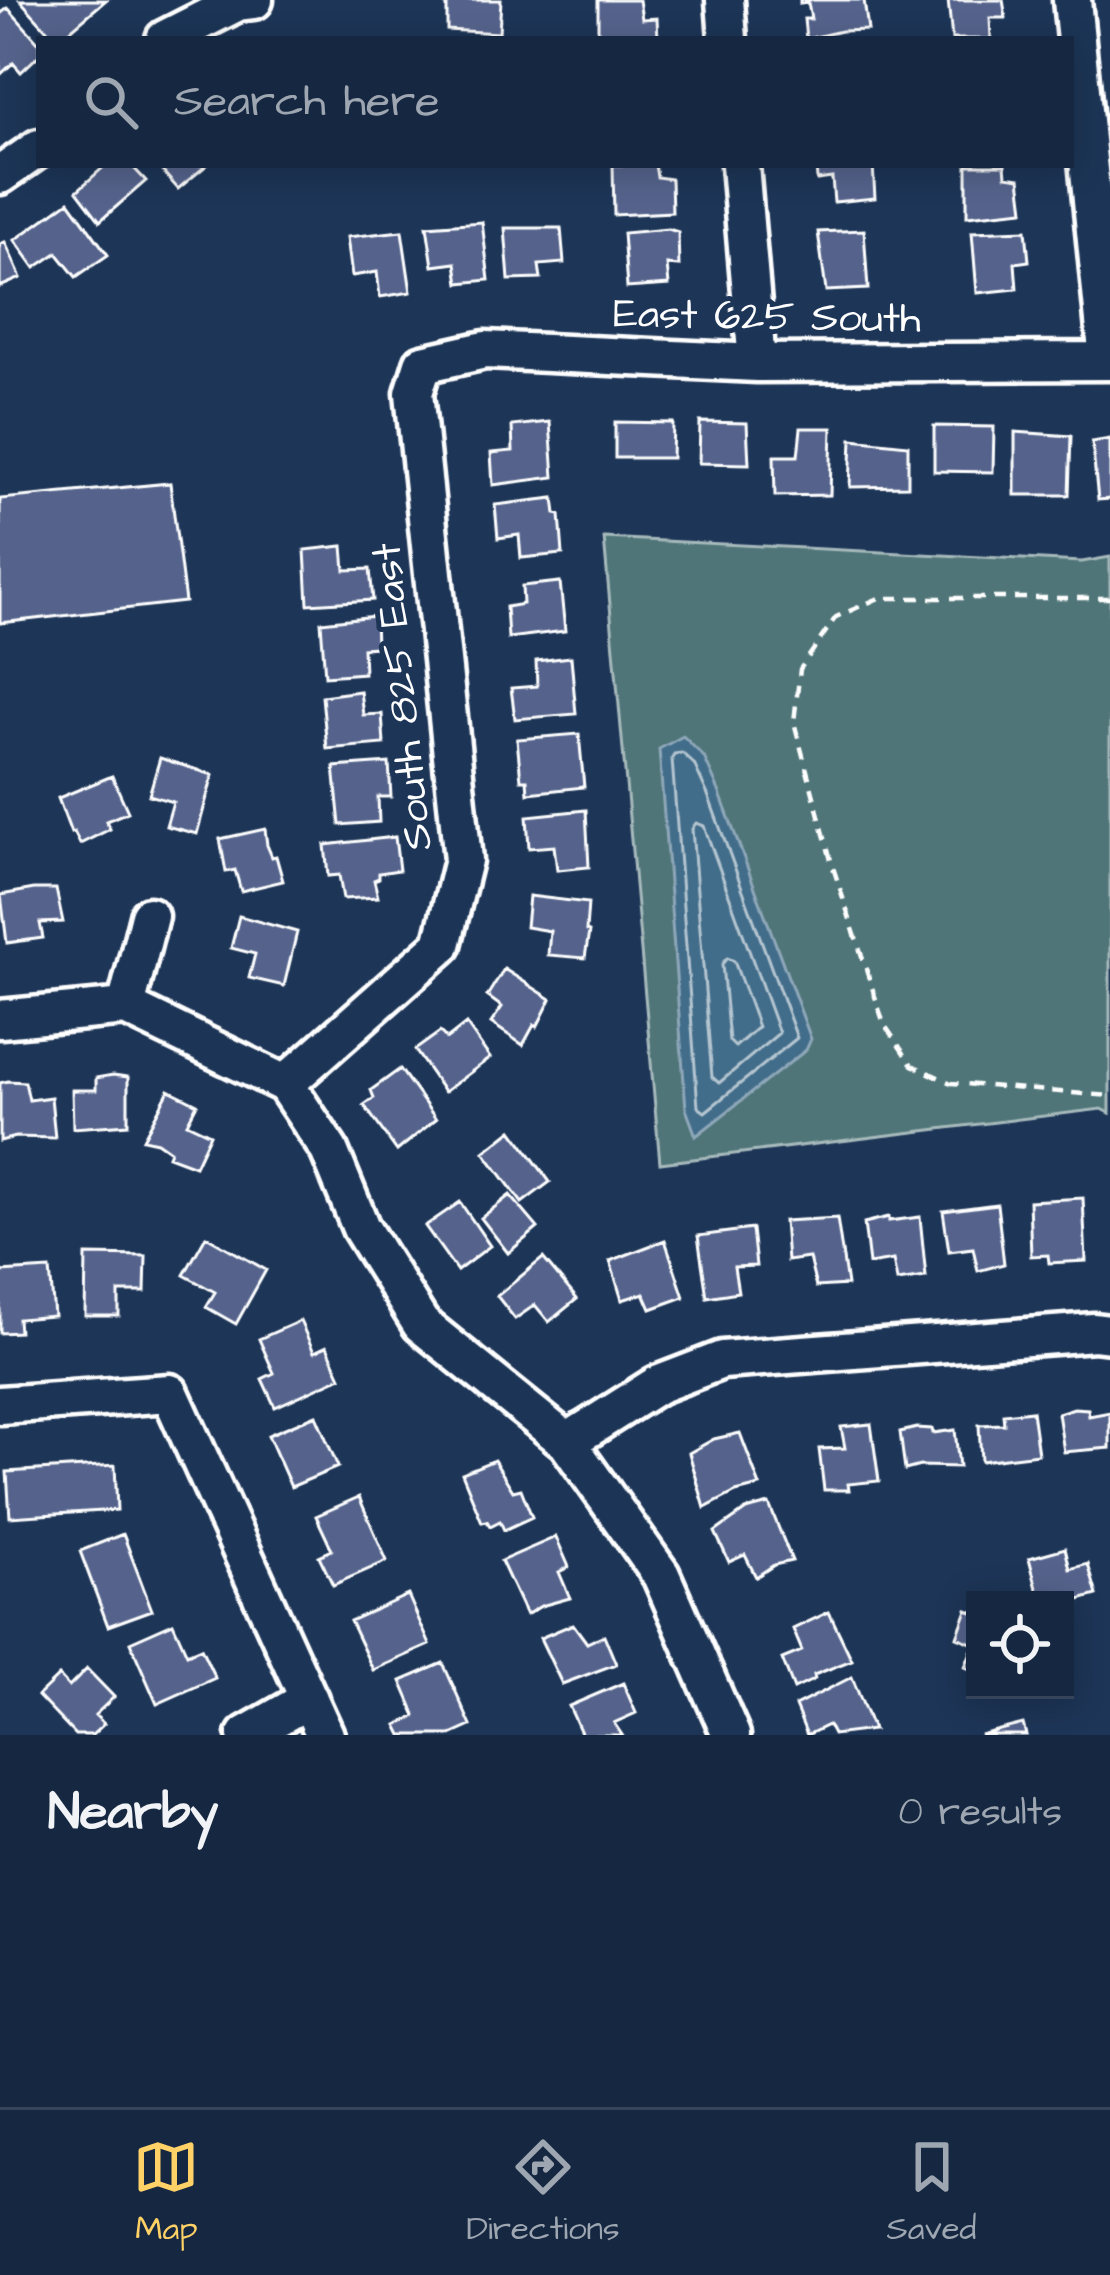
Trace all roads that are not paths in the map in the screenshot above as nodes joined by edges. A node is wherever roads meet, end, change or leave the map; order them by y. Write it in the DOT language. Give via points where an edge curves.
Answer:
graph roads {
  1 [pos="254,0"];
  2 [pos="725,0"];
  3 [pos="1072,0"];
  4 [pos="171,36"];
  5 [pos="728,36"];
  6 [pos="36,150"];
  7 [pos="740,168"];
  8 [pos="0,175"];
  9 [pos="1109,362"];
  10 [pos="757,363"];
  11 [pos="423,364"];
  12 [pos="149,916"];
  13 [pos="126,1007"];
  14 [pos="0,1019"];
  15 [pos="285,1084"];
  16 [pos="1110,1334"];
  17 [pos="0,1405"];
  18 [pos="567,1442"];
  19 [pos="309,1699"];
  20 [pos="246,1735"];
  21 [pos="325,1735"];
  22 [pos="730,1735"];
  1 -- 4 [label="street"];
  2 -- 5 [label="street"];
  3 -- 9 [label="street"];
  6 -- 8 [label="street"];
  7 -- 10 [label="street"];
  9 -- 10 [label="street, East 625 South"];
  10 -- 11 [label="street, East 625 South" via="485,350"];
  11 -- 15 [label="street, South 825 East" via="414,393 463,860 442,945"];
  12 -- 13 [label="street"];
  13 -- 14 [label="street"];
  13 -- 15 [label="street"];
  15 -- 18 [label="street" via="421,1324"];
  16 -- 18 [label="street" via="722,1360 657,1385"];
  17 -- 19 [label="street" via="170,1393"];
  18 -- 22 [label="street" via="661,1575"];
  19 -- 20 [label="street"];
  19 -- 21 [label="street"];
}
